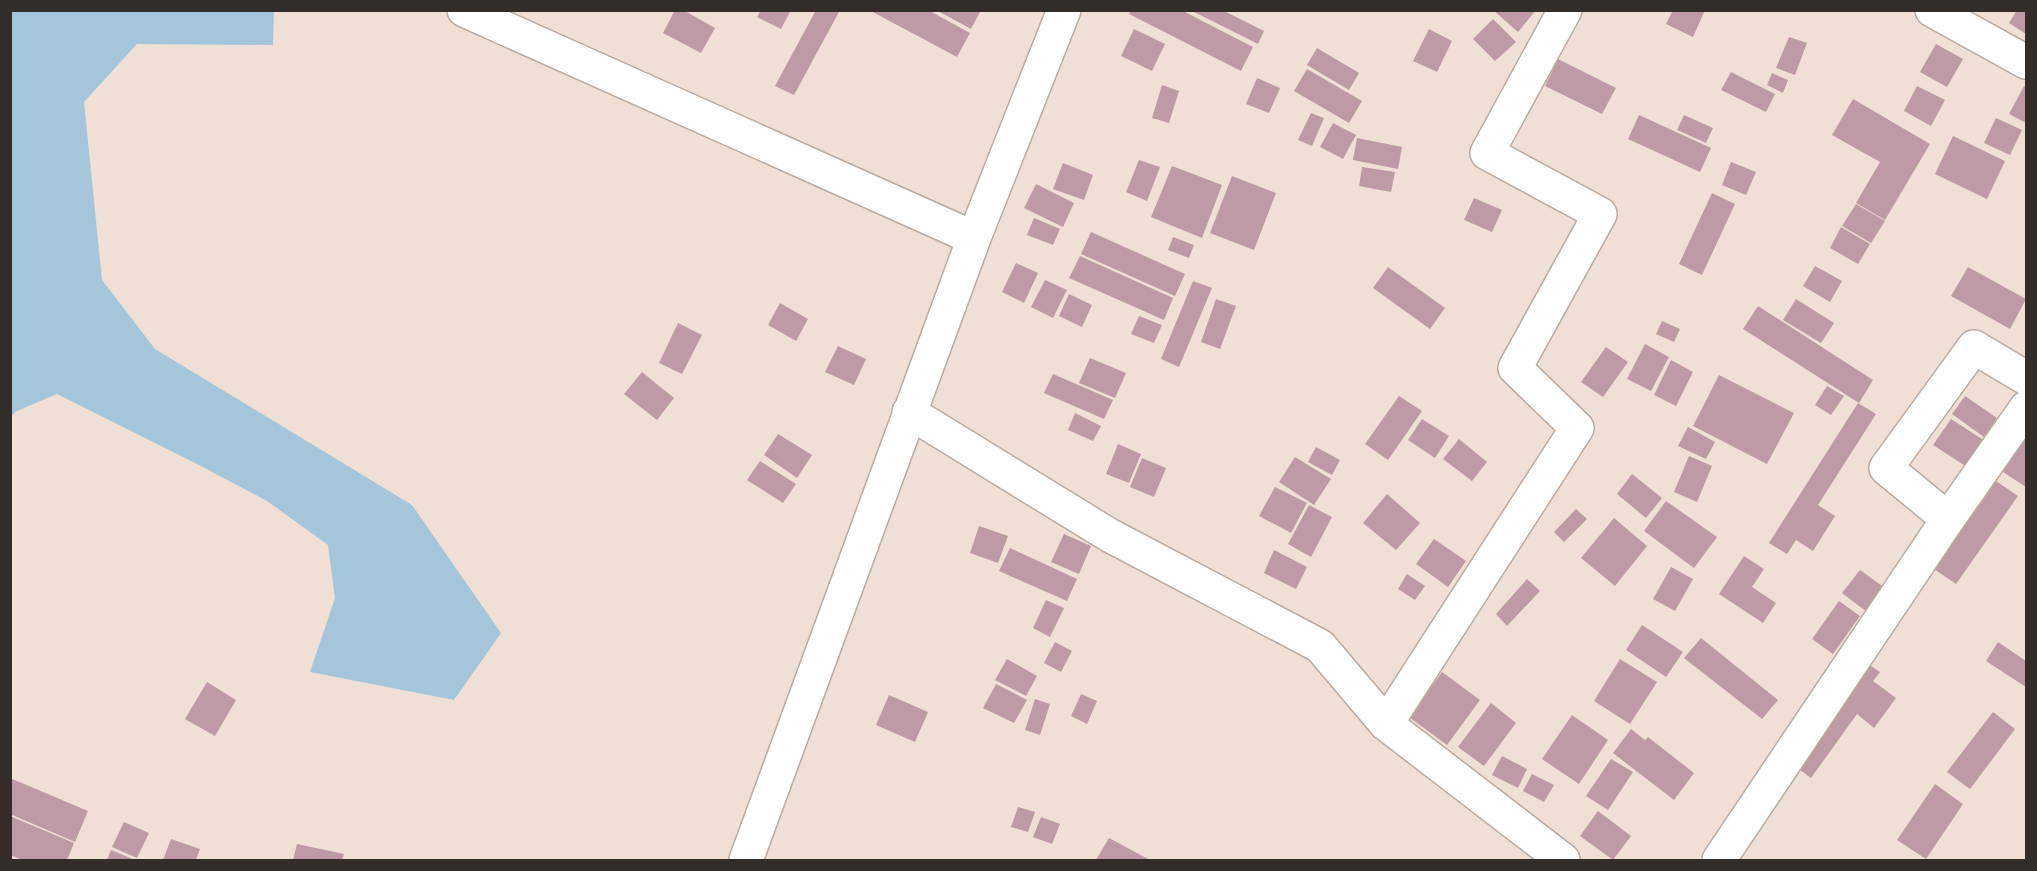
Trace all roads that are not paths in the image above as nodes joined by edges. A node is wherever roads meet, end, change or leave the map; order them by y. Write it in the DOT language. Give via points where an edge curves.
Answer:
graph roads {
  1 [pos="464,10"];
  2 [pos="1064,10"];
  3 [pos="1565,10"];
  4 [pos="1572,10"];
  5 [pos="1586,10"];
  6 [pos="1932,10"];
  7 [pos="2026,62"];
  8 [pos="974,238"];
  9 [pos="2026,378"];
  10 [pos="2026,408"];
  11 [pos="909,412"];
  12 [pos="1948,519"];
  13 [pos="1386,724"];
  14 [pos="746,861"];
  15 [pos="1563,861"];
  16 [pos="1719,861"];
  1 -- 8 [label="street"];
  2 -- 8 [label="street"];
  3 -- 13 [label="street" via="1487,153 1600,214 1515,368 1577,428"];
  4 -- 5 [label="street" via="1583,15"];
  6 -- 7 [label="street"];
  8 -- 11 [label="street"];
  9 -- 12 [label="street" via="1974,347 1886,468"];
  10 -- 12 [label="street"];
  11 -- 13 [label="street" via="1109,535 1320,646"];
  11 -- 14 [label="street"];
  12 -- 16 [label="street"];
  13 -- 15 [label="street"];
}
